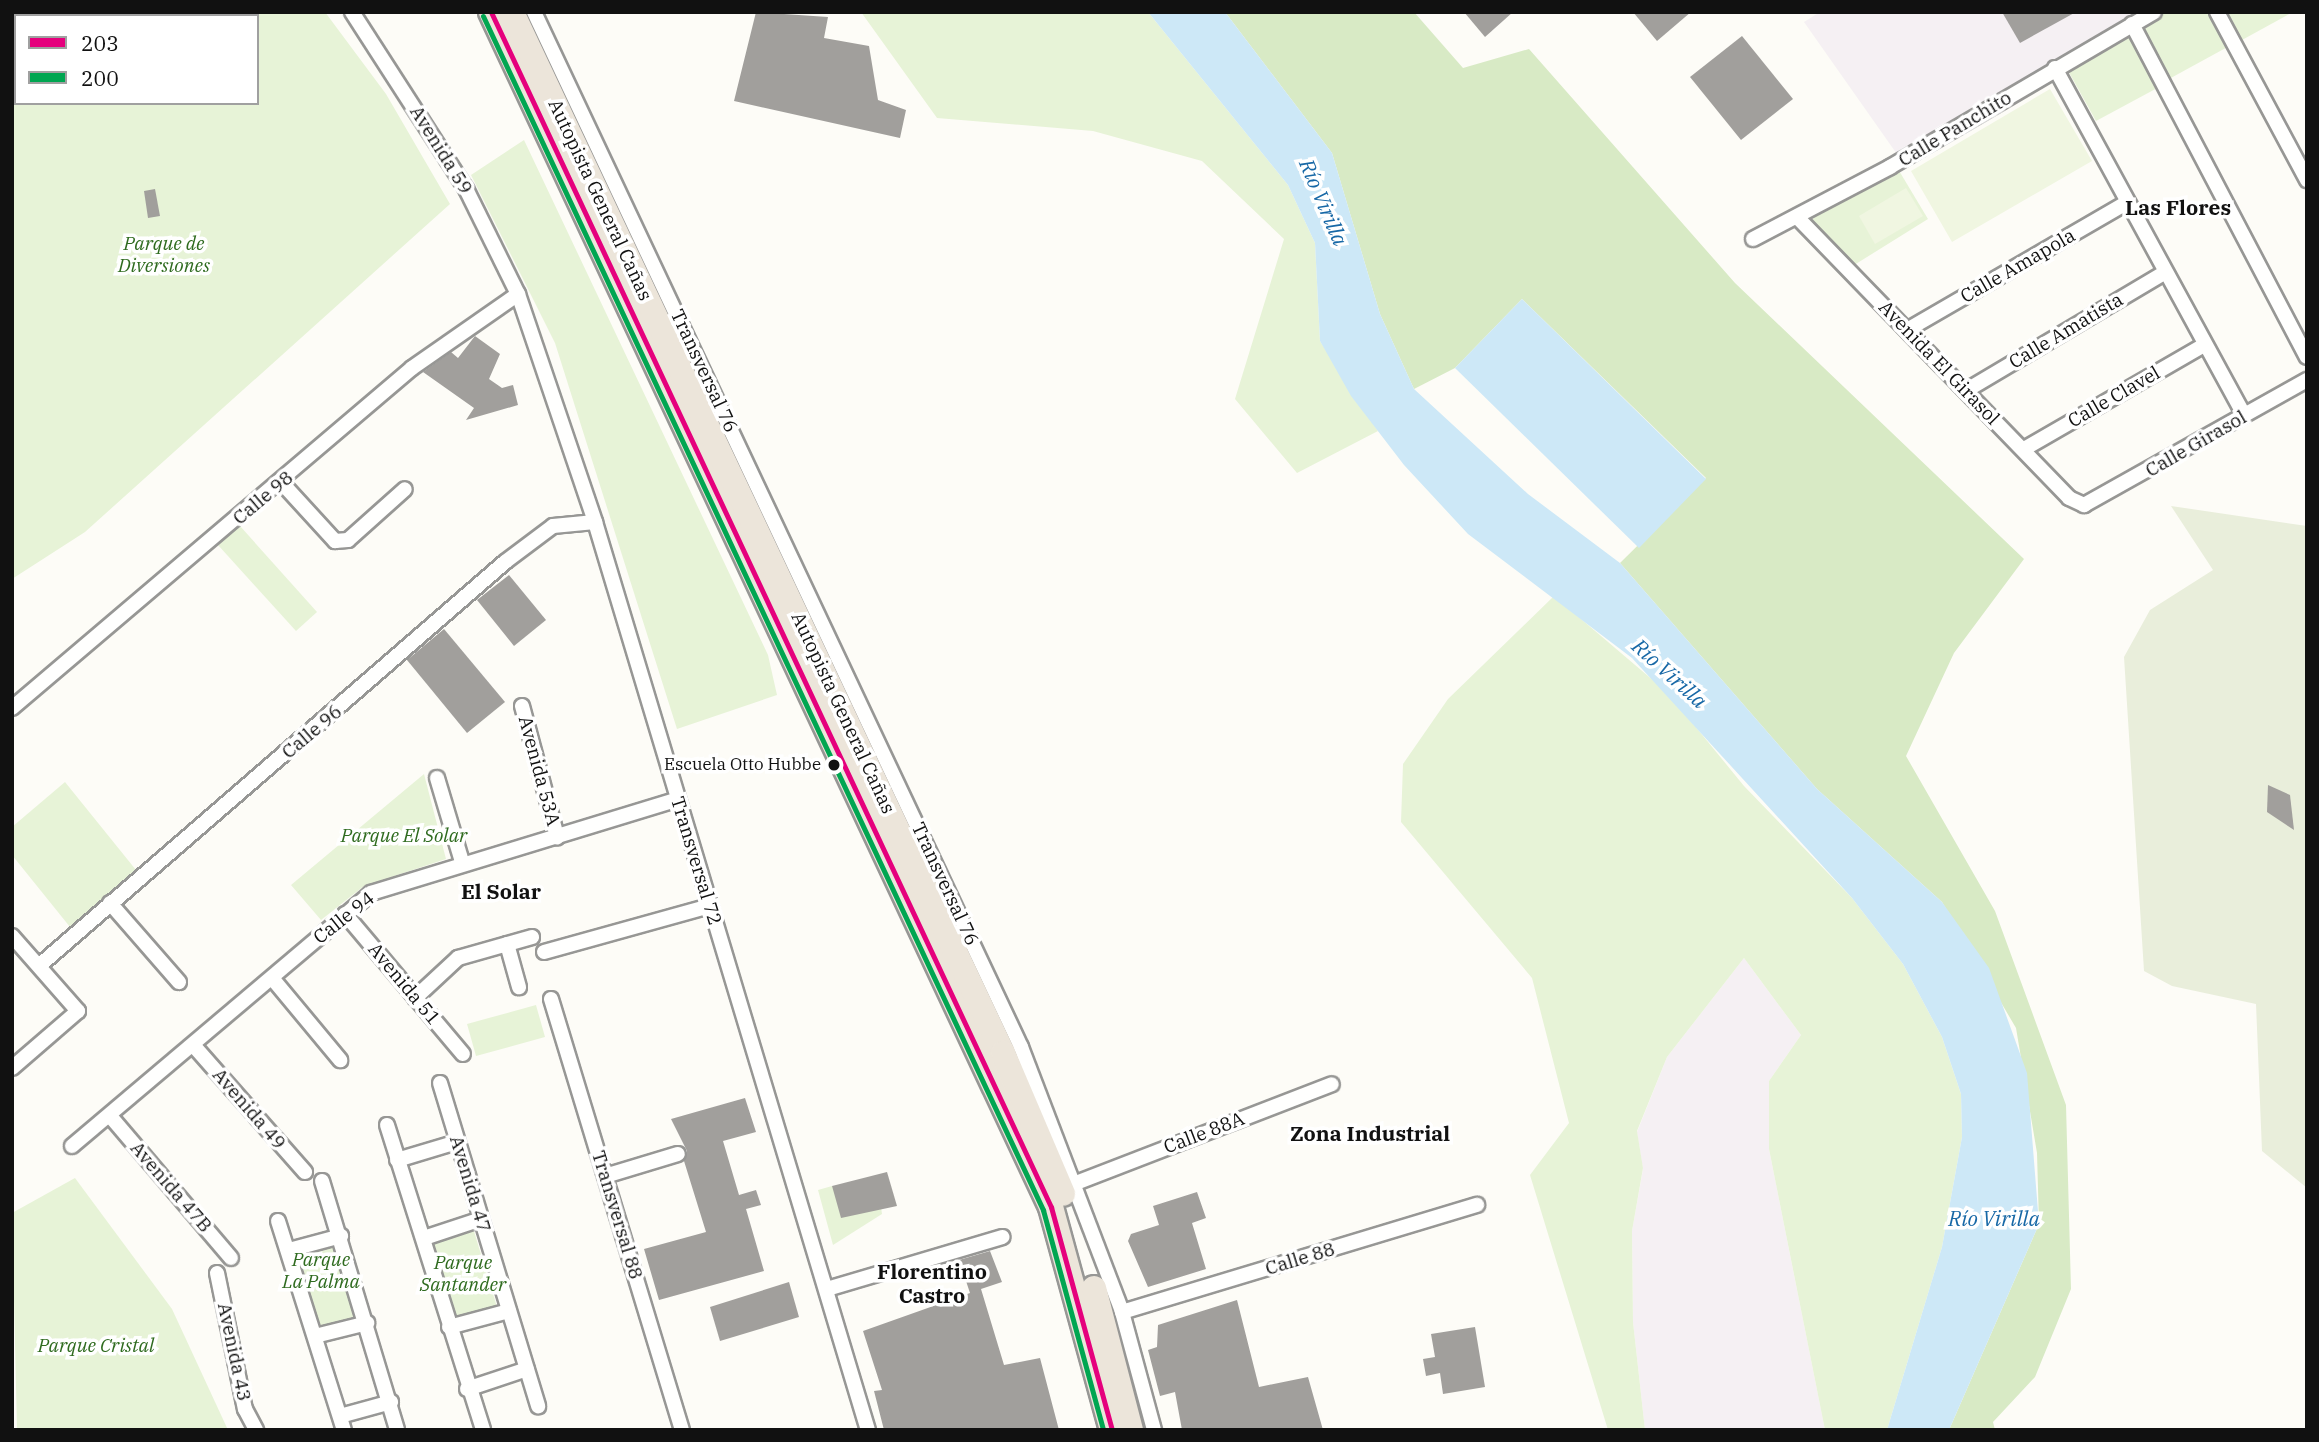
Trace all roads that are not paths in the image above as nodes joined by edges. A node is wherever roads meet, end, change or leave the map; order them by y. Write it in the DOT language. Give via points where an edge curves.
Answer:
graph roads {
  1 [pos="352,12"];
  2 [pos="491,12"];
  3 [pos="512,12"];
  4 [pos="534,12"];
  5 [pos="2154,12"];
  6 [pos="2217,12"];
  7 [pos="2132,24"];
  8 [pos="2055,68"];
  9 [pos="2307,180"];
  10 [pos="2128,202"];
  11 [pos="1797,217"];
  12 [pos="1753,239"];
  13 [pos="2166,272"];
  14 [pos="518,295"];
  15 [pos="1907,330"];
  16 [pos="2204,345"];
  17 [pos="2307,357"];
  18 [pos="2307,380"];
  19 [pos="1967,390"];
  20 [pos="2244,415"];
  21 [pos="2024,449"];
  22 [pos="282,483"];
  23 [pos="405,489"];
  24 [pos="2084,505"];
  25 [pos="595,522"];
  26 [pos="522,706"];
  27 [pos="12,708"];
  28 [pos="437,778"];
  29 [pos="676,800"];
  30 [pos="557,837"];
  31 [pos="462,862"];
  32 [pos="110,903"];
  33 [pos="710,906"];
  34 [pos="345,914"];
  35 [pos="12,936"];
  36 [pos="531,937"];
  37 [pos="508,944"];
  38 [pos="544,951"];
  39 [pos="40,965"];
  40 [pos="272,978"];
  41 [pos="179,982"];
  42 [pos="519,987"];
  43 [pos="415,998"];
  44 [pos="551,999"];
  45 [pos="194,1046"];
  46 [pos="463,1054"];
  47 [pos="340,1060"];
  48 [pos="12,1068"];
  49 [pos="440,1083"];
  50 [pos="1332,1084"];
  51 [pos="111,1117"];
  52 [pos="387,1125"];
  53 [pos="457,1142"];
  54 [pos="72,1146"];
  55 [pos="678,1154"];
  56 [pos="397,1160"];
  57 [pos="305,1172"];
  58 [pos="605,1176"];
  59 [pos="322,1181"];
  60 [pos="1076,1183"];
  61 [pos="1477,1205"];
  62 [pos="481,1219"];
  63 [pos="278,1221"];
  64 [pos="341,1236"];
  65 [pos="1002,1237"];
  66 [pos="424,1238"];
  67 [pos="289,1250"];
  68 [pos="231,1258"];
  69 [pos="217,1273"];
  70 [pos="827,1290"];
  71 [pos="509,1311"];
  72 [pos="1122,1312"];
  73 [pos="367,1323"];
  74 [pos="449,1326"];
  75 [pos="315,1336"];
  76 [pos="527,1369"];
  77 [pos="467,1388"];
  78 [pos="391,1402"];
  79 [pos="538,1406"];
  80 [pos="342,1423"];
  81 [pos="256,1430"];
  82 [pos="397,1430"];
  83 [pos="483,1430"];
  84 [pos="682,1430"];
  85 [pos="868,1430"];
  86 [pos="1112,1430"];
  87 [pos="1131,1430"];
  88 [pos="1154,1430"];
  1 -- 14 [label="street, Avenida 59" via="466,189"];
  2 -- 86 [label="highway, Autopista General Cañas" via="1051,1207"];
  3 -- 87 [label="highway, Autopista General Cañas" via="1003,1053 1066,1202"];
  4 -- 60 [label="street, Transversal 76" via="1015,1035"];
  5 -- 7 [label="street, Calle Panchito"];
  6 -- 9 [label="street"];
  7 -- 8 [label="street, Calle Panchito"];
  7 -- 17 [label="street"];
  8 -- 10 [label="street"];
  8 -- 11 [label="street, Calle Panchito"];
  10 -- 13 [label="street"];
  10 -- 15 [label="street, Calle Amapola"];
  11 -- 12 [label="street, Calle Panchito"];
  11 -- 15 [label="street, Avenida El Girasol"];
  13 -- 16 [label="street"];
  13 -- 19 [label="street, Calle Amatista"];
  14 -- 22 [label="street, Calle 98" via="412,368"];
  14 -- 25 [label="street, Transversal 72"];
  15 -- 19 [label="street, Avenida El Girasol"];
  16 -- 20 [label="street"];
  16 -- 21 [label="street, Calle Clavel"];
  18 -- 20 [label="street, Calle Girasol"];
  19 -- 21 [label="street, Avenida El Girasol"];
  20 -- 24 [label="street, Calle Girasol"];
  21 -- 24 [label="street, Avenida El Girasol" via="2069,498"];
  22 -- 23 [label="street" via="335,541 348,540"];
  22 -- 27 [label="street, Calle 98"];
  25 -- 29 [label="street, Transversal 72"];
  25 -- 32 [label="street, Calle 96" via="553,526 505,562"];
  26 -- 30 [label="street, Avenida 53A"];
  28 -- 31 [label="street"];
  29 -- 30 [label="street, Calle 94"];
  29 -- 33 [label="street, Transversal 72"];
  30 -- 31 [label="street, Calle 94"];
  31 -- 34 [label="street, Calle 94" via="371,893"];
  32 -- 39 [label="street, Calle 96"];
  32 -- 41 [label="street"];
  33 -- 38 [label="street"];
  33 -- 70 [label="street, Transversal 72"];
  34 -- 40 [label="street, Calle 94"];
  34 -- 43 [label="street, Avenida 51"];
  35 -- 39 [label="street"];
  36 -- 37 [label="street"];
  37 -- 42 [label="street"];
  37 -- 43 [label="street" via="458,958"];
  39 -- 48 [label="street" via="78,1011"];
  40 -- 45 [label="street, Calle 94"];
  40 -- 47 [label="street"];
  43 -- 46 [label="street, Avenida 51"];
  44 -- 58 [label="street, Transversal 88"];
  45 -- 51 [label="street, Calle 94"];
  45 -- 57 [label="street, Avenida 49"];
  49 -- 53 [label="street, Avenida 47"];
  50 -- 60 [label="street, Calle 88A"];
  51 -- 54 [label="street, Calle 94"];
  51 -- 68 [label="street, Avenida 47B"];
  52 -- 56 [label="street"];
  53 -- 56 [label="street"];
  53 -- 62 [label="street, Avenida 47"];
  55 -- 58 [label="street"];
  56 -- 66 [label="street"];
  58 -- 84 [label="street, Transversal 88"];
  59 -- 64 [label="street"];
  60 -- 72 [label="street, Transversal 76"];
  61 -- 72 [label="street, Calle 88"];
  62 -- 66 [label="street"];
  62 -- 71 [label="street, Avenida 47"];
  63 -- 67 [label="street"];
  64 -- 67 [label="street"];
  64 -- 73 [label="street"];
  65 -- 70 [label="street"];
  66 -- 74 [label="street"];
  67 -- 75 [label="street"];
  69 -- 81 [label="street, Avenida 43" via="246,1409"];
  70 -- 85 [label="street, Transversal 72"];
  71 -- 74 [label="street"];
  71 -- 76 [label="street, Avenida 47"];
  72 -- 88 [label="street, Transversal 76"];
  73 -- 75 [label="street"];
  73 -- 78 [label="street"];
  74 -- 77 [label="street"];
  75 -- 80 [label="street"];
  76 -- 77 [label="street"];
  76 -- 79 [label="street, Avenida 47"];
  77 -- 83 [label="street"];
  78 -- 80 [label="street"];
  78 -- 82 [label="street"];
}
